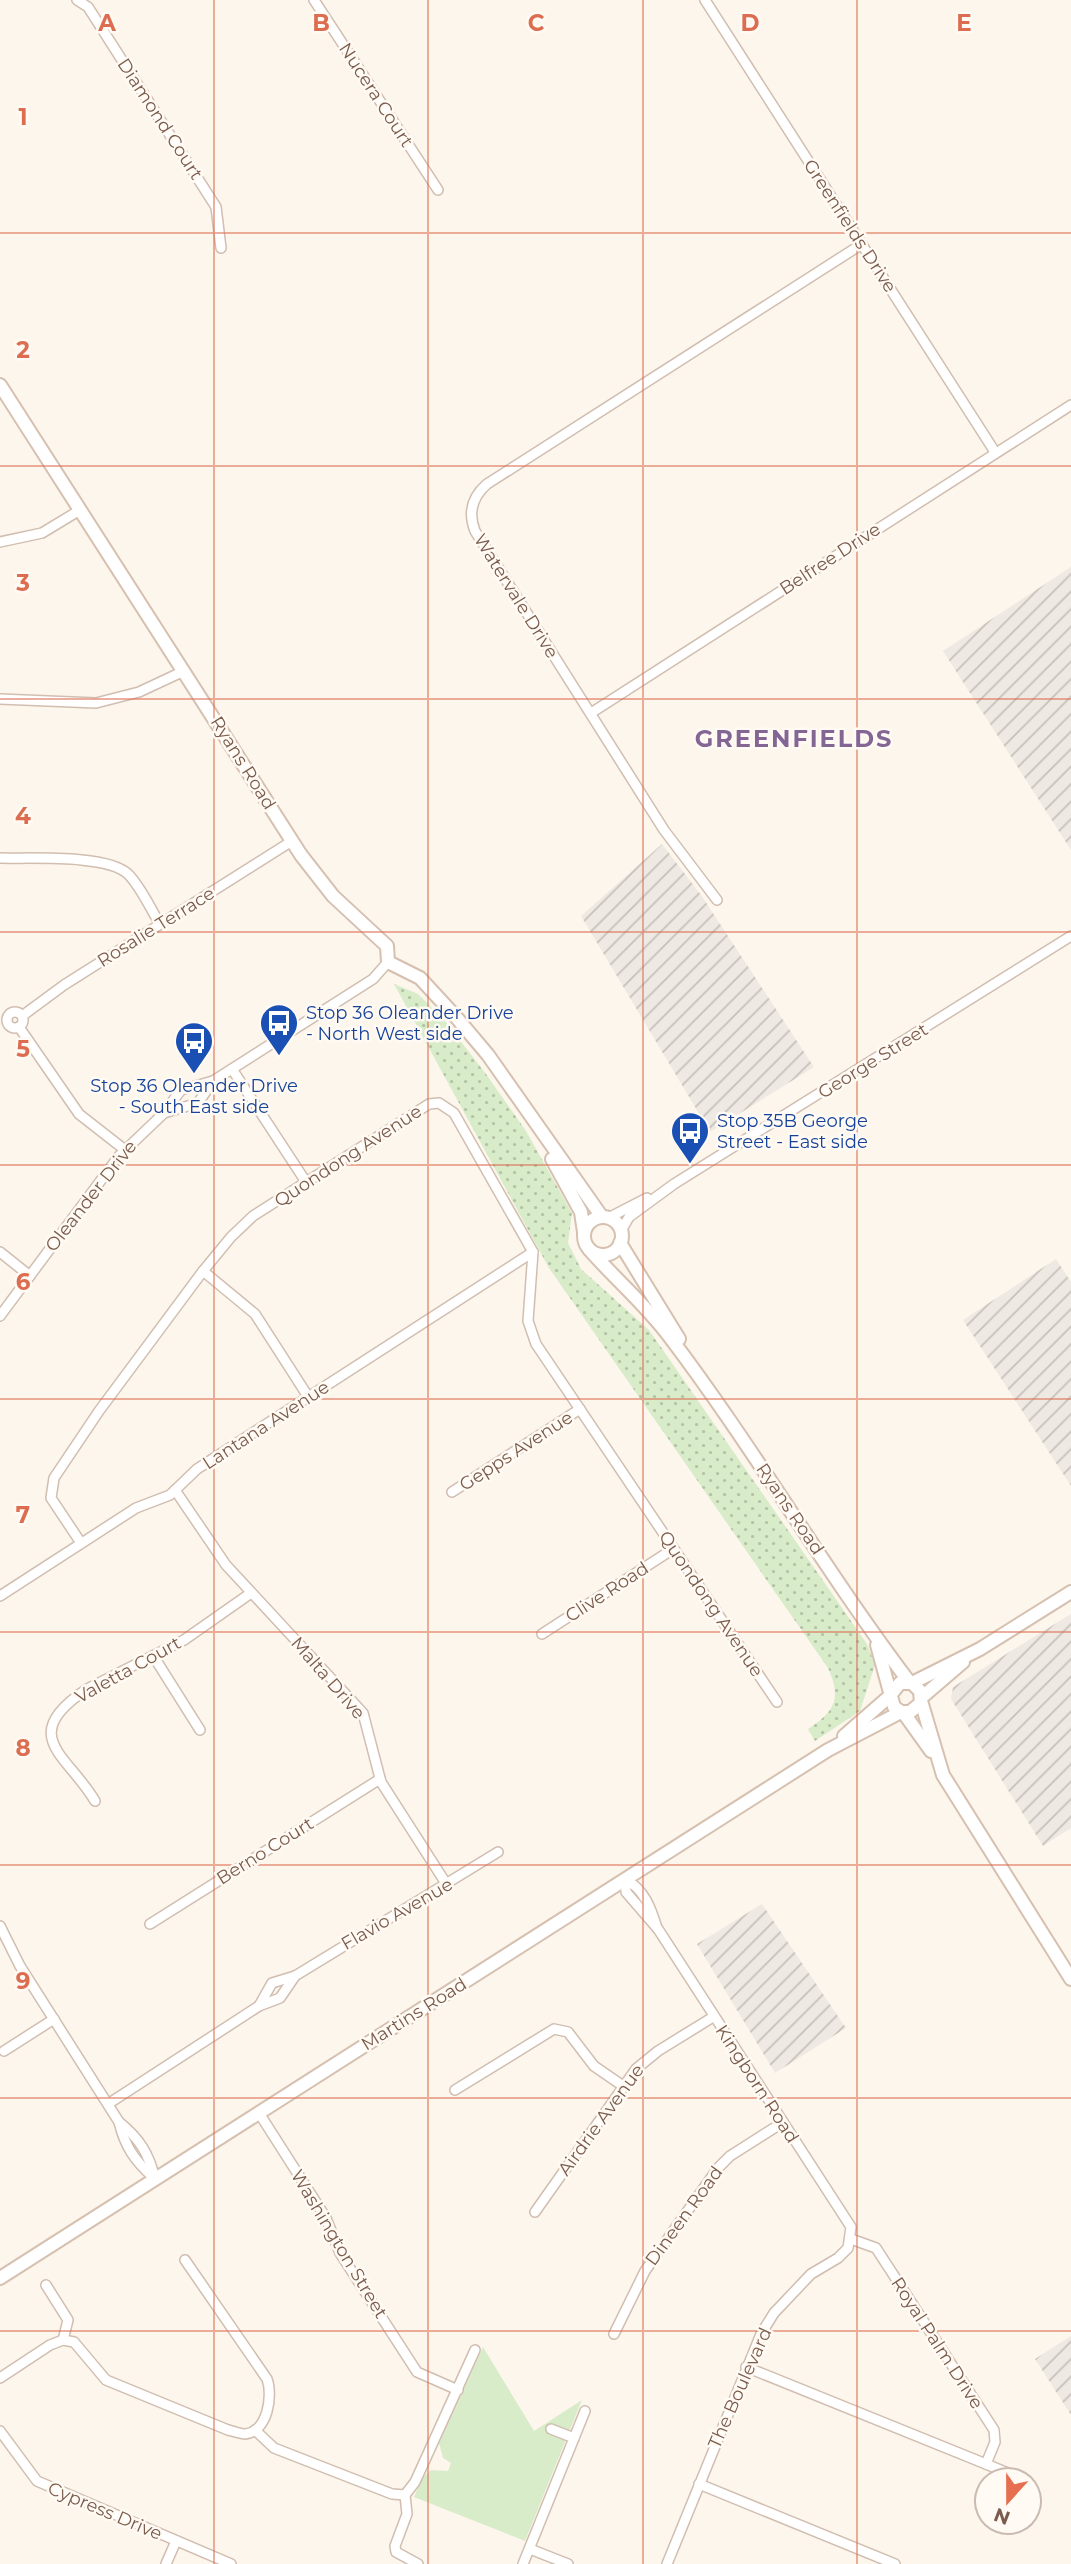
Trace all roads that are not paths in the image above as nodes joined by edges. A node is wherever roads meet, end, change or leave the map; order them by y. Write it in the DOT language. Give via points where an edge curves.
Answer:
graph roads {
  1 [pos="77,0"];
  2 [pos="314,0"];
  3 [pos="705,0"];
  4 [pos="86,4"];
  5 [pos="438,190"];
  6 [pos="862,244"];
  7 [pos="221,248"];
  8 [pos="0,385"];
  9 [pos="1071,405"];
  10 [pos="995,452"];
  11 [pos="80,510"];
  12 [pos="0,542"];
  13 [pos="184,671"];
  14 [pos="0,699"];
  15 [pos="591,713"];
  16 [pos="292,841"];
  17 [pos="0,858"];
  18 [pos="717,900"];
  19 [pos="160,924"];
  20 [pos="1071,936"];
  21 [pos="388,962"];
  22 [pos="22,1016"];
  23 [pos="4,1026"];
  24 [pos="19,1027"];
  25 [pos="232,1069"];
  26 [pos="213,1081"];
  27 [pos="521,1104"];
  28 [pos="163,1114"];
  29 [pos="125,1150"];
  30 [pos="306,1182"];
  31 [pos="674,1184"];
  32 [pos="605,1217"];
  33 [pos="584,1233"];
  34 [pos="621,1237"];
  35 [pos="590,1250"];
  36 [pos="0,1252"];
  37 [pos="533,1252"];
  38 [pos="203,1271"];
  39 [pos="30,1276"];
  40 [pos="0,1316"];
  41 [pos="703,1382"];
  42 [pos="309,1398"];
  43 [pos="580,1409"];
  44 [pos="175,1490"];
  45 [pos="452,1492"];
  46 [pos="81,1543"];
  47 [pos="673,1549"];
  48 [pos="1071,1592"];
  49 [pos="251,1593"];
  50 [pos="0,1596"];
  51 [pos="542,1634"];
  52 [pos="875,1636"];
  53 [pos="980,1649"];
  54 [pos="154,1657"];
  55 [pos="911,1683"];
  56 [pos="891,1694"];
  57 [pos="921,1700"];
  58 [pos="777,1702"];
  59 [pos="902,1712"];
  60 [pos="200,1730"];
  61 [pos="828,1750"];
  62 [pos="935,1757"];
  63 [pos="380,1779"];
  64 [pos="95,1801"];
  65 [pos="498,1852"];
  66 [pos="625,1879"];
  67 [pos="447,1885"];
  68 [pos="150,1924"];
  69 [pos="0,1926"];
  70 [pos="295,1976"];
  71 [pos="1071,1979"];
  72 [pos="259,2006"];
  73 [pos="713,2017"];
  74 [pos="54,2019"];
  75 [pos="4,2051"];
  76 [pos="623,2086"];
  77 [pos="455,2090"];
  78 [pos="108,2104"];
  79 [pos="259,2113"];
  80 [pos="120,2122"];
  81 [pos="782,2123"];
  82 [pos="155,2179"];
  83 [pos="535,2211"];
  84 [pos="851,2239"];
  85 [pos="185,2260"];
  86 [pos="0,2278"];
  87 [pos="46,2285"];
  88 [pos="614,2333"];
  89 [pos="63,2340"];
  90 [pos="475,2350"];
  91 [pos="746,2367"];
  92 [pos="0,2378"];
  93 [pos="458,2390"];
  94 [pos="584,2411"];
  95 [pos="551,2429"];
  96 [pos="255,2430"];
  97 [pos="0,2431"];
  98 [pos="574,2438"];
  99 [pos="986,2464"];
  100 [pos="991,2466"];
  101 [pos="699,2484"];
  102 [pos="405,2495"];
  103 [pos="176,2541"];
  104 [pos="530,2549"];
  105 [pos="166,2564"];
  106 [pos="231,2564"];
  107 [pos="418,2564"];
  108 [pos="523,2564"];
  109 [pos="568,2564"];
  110 [pos="667,2564"];
  111 [pos="895,2564"];
  1 -- 4 [label="street, Diamond Court"];
  2 -- 5 [label="street, Nucera Court"];
  3 -- 6 [label="street, Greenfields Drive"];
  4 -- 7 [label="street, Diamond Court" via="216,207"];
  6 -- 10 [label="street, Greenfields Drive"];
  6 -- 15 [label="street, Watervale Drive" via="479,491 472,507 475,531"];
  8 -- 11 [label="street, Ryans Road"];
  9 -- 10 [label="street, Belfree Drive"];
  10 -- 15 [label="street, Belfree Drive"];
  11 -- 12 [label="street" via="42,533"];
  11 -- 13 [label="street, Ryans Road"];
  13 -- 14 [label="street" via="139,692 96,703"];
  13 -- 16 [label="street, Ryans Road"];
  15 -- 18 [label="street, Watervale Drive" via="664,830"];
  16 -- 19 [label="street, Rosalie Terrace"];
  16 -- 21 [label="street, Ryans Road" via="333,896 387,946"];
  17 -- 19 [label="street" via="89,861 120,869 131,878"];
  19 -- 22 [label="street, Rosalie Terrace"];
  20 -- 31 [label="street, George Street"];
  21 -- 25 [label="street, Oleander Drive" via="373,979"];
  21 -- 27 [label="street" via="420,978 488,1055"];
  22 -- 23 [label="street, Rosalie Terrace" via="11,1012"];
  22 -- 24 [label="street"];
  23 -- 24 [label="street"];
  24 -- 29 [label="street" via="79,1114"];
  25 -- 26 [label="street, Oleander Drive"];
  25 -- 30 [label="street"];
  26 -- 28 [label="street, Oleander Drive" via="181,1090"];
  26 -- 28 [label="street, Oleander Drive" via="198,1103"];
  27 -- 32 [label="street"];
  27 -- 33 [label="street" via="582,1212"];
  28 -- 29 [label="street, Oleander Drive"];
  29 -- 39 [label="street, Oleander Drive"];
  30 -- 37 [label="street, Quondong Avenue" via="429,1104 444,1104 454,1113"];
  30 -- 38 [label="street, Quondong Avenue" via="241,1227"];
  31 -- 32 [label="street, George Street"];
  31 -- 34 [label="street, George Street" via="629,1217"];
  32 -- 33 [label="street" via="590,1222"];
  32 -- 34 [label="street"];
  33 -- 35 [label="street"];
  34 -- 35 [label="street" via="607,1255"];
  34 -- 41 [label="street, Ryans Road"];
  35 -- 41 [label="street, Ryans Road" via="640,1301"];
  36 -- 39 [label="street"];
  37 -- 42 [label="street, Lantana Avenue"];
  37 -- 43 [label="street, Quondong Avenue" via="530,1332"];
  38 -- 42 [label="street" via="256,1314"];
  38 -- 46 [label="street, Quondong Avenue" via="54,1478 51,1498"];
  39 -- 40 [label="street, Oleander Drive"];
  41 -- 52 [label="street, Ryans Road"];
  42 -- 44 [label="street, Lantana Avenue" via="197,1469"];
  43 -- 45 [label="street, Gepps Avenue"];
  43 -- 47 [label="street, Quondong Avenue"];
  44 -- 46 [label="street, Lantana Avenue"];
  44 -- 49 [label="street, Malta Drive"];
  46 -- 50 [label="street, Lantana Avenue"];
  47 -- 51 [label="street, Clive Road"];
  47 -- 58 [label="street, Quondong Avenue"];
  48 -- 53 [label="street"];
  49 -- 54 [label="street, Valetta Court"];
  49 -- 63 [label="street, Malta Drive" via="363,1713"];
  52 -- 55 [label="street, Ryans Road"];
  52 -- 56 [label="street, Ryans Road"];
  53 -- 55 [label="street"];
  53 -- 57 [label="street"];
  54 -- 60 [label="street"];
  54 -- 64 [label="street, Valetta Court" via="72,1699 54,1726 53,1749"];
  55 -- 56 [label="street" via="900,1684"];
  55 -- 57 [label="street"];
  56 -- 59 [label="street" via="894,1707"];
  56 -- 61 [label="street, Martins Road"];
  57 -- 59 [label="street" via="913,1712"];
  57 -- 62 [label="street"];
  59 -- 61 [label="street, Martins Road"];
  59 -- 62 [label="street"];
  61 -- 66 [label="street, Martins Road"];
  62 -- 71 [label="street"];
  63 -- 67 [label="street, Malta Drive"];
  63 -- 68 [label="street, Berno Court"];
  65 -- 67 [label="street, Flavio Avenue"];
  66 -- 73 [label="street, Kingborn Road" via="628,1894 657,1929"];
  66 -- 79 [label="street, Martins Road"];
  67 -- 70 [label="street, Flavio Avenue"];
  69 -- 74 [label="street"];
  70 -- 72 [label="street, Flavio Avenue" via="280,1998"];
  70 -- 72 [label="street, Flavio Avenue" via="272,1983"];
  72 -- 78 [label="street, Flavio Avenue"];
  73 -- 76 [label="street, Airdrie Avenue" via="648,2058"];
  73 -- 81 [label="street, Kingborn Road"];
  74 -- 75 [label="street"];
  74 -- 78 [label="street"];
  76 -- 77 [label="street" via="594,2066 568,2032 559,2029 545,2032"];
  76 -- 83 [label="street, Airdrie Avenue"];
  78 -- 80 [label="street"];
  79 -- 82 [label="street, Martins Road"];
  79 -- 93 [label="street, Washington Street" via="326,2218 340,2253 417,2372"];
  80 -- 82 [label="street" via="150,2156"];
  80 -- 82 [label="street" via="124,2143 136,2163"];
  81 -- 84 [label="street, Kingborn Road" via="850,2227"];
  81 -- 88 [label="street, Dineen Road" via="730,2156 710,2178 645,2271"];
  82 -- 86 [label="street, Martins Road"];
  84 -- 91 [label="street, The Boulevard" via="838,2258 811,2274 774,2313"];
  84 -- 99 [label="street, Royal Palm Drive" via="876,2248 994,2430 995,2442"];
  85 -- 96 [label="street" via="267,2379 270,2399"];
  87 -- 89 [label="street" via="68,2320"];
  89 -- 92 [label="street"];
  89 -- 96 [label="street" via="80,2347 106,2380 228,2430 246,2434"];
  90 -- 93 [label="street"];
  91 -- 99 [label="street"];
  91 -- 101 [label="street, The Boulevard"];
  93 -- 102 [label="street" via="415,2483"];
  94 -- 98 [label="street"];
  95 -- 98 [label="street"];
  96 -- 102 [label="street" via="274,2448"];
  97 -- 103 [label="street, Cypress Drive" via="37,2481"];
  98 -- 104 [label="street"];
  99 -- 100 [label="street"];
  101 -- 110 [label="street, The Boulevard"];
  101 -- 111 [label="street"];
  102 -- 107 [label="street" via="407,2514 396,2552"];
  103 -- 105 [label="street"];
  103 -- 106 [label="street, Cypress Drive"];
  104 -- 108 [label="street"];
  104 -- 109 [label="street"];
}
